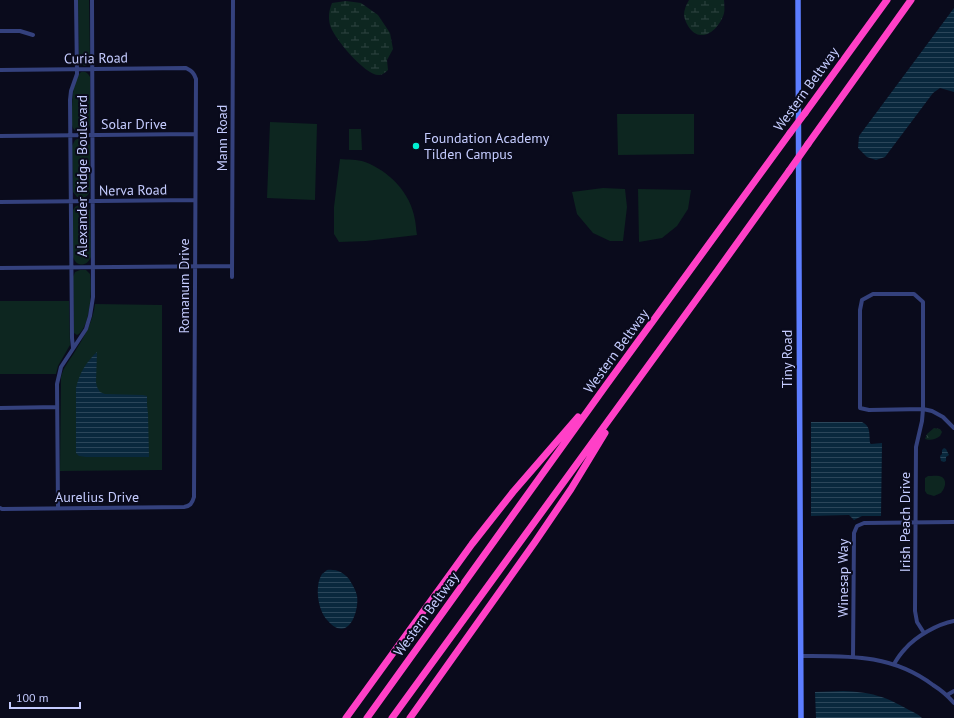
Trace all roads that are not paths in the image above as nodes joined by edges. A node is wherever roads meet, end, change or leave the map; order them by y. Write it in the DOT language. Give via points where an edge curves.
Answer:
graph roads {
  1 [pos="76,0"];
  2 [pos="92,0"];
  3 [pos="233,0"];
  4 [pos="798,0"];
  5 [pos="887,0"];
  6 [pos="911,0"];
  7 [pos="0,31"];
  8 [pos="34,36"];
  9 [pos="77,69"];
  10 [pos="92,69"];
  11 [pos="0,70"];
  12 [pos="192,71"];
  13 [pos="196,134"];
  14 [pos="70,135"];
  15 [pos="92,135"];
  16 [pos="0,136"];
  17 [pos="195,200"];
  18 [pos="93,201"];
  19 [pos="0,202"];
  20 [pos="71,202"];
  21 [pos="195,266"];
  22 [pos="232,266"];
  23 [pos="71,267"];
  24 [pos="93,267"];
  25 [pos="0,268"];
  26 [pos="232,277"];
  27 [pos="73,348"];
  28 [pos="608,384"];
  29 [pos="630,390"];
  30 [pos="57,407"];
  31 [pos="0,408"];
  32 [pos="923,409"];
  33 [pos="954,428"];
  34 [pos="192,503"];
  35 [pos="0,508"];
  36 [pos="58,508"];
  37 [pos="915,522"];
  38 [pos="954,522"];
  39 [pos="954,621"];
  40 [pos="924,633"];
  41 [pos="801,656"];
  42 [pos="853,657"];
  43 [pos="894,664"];
  44 [pos="954,691"];
  45 [pos="947,695"];
  46 [pos="954,703"];
  47 [pos="346,718"];
  48 [pos="367,718"];
  49 [pos="392,718"];
  50 [pos="410,718"];
  51 [pos="801,718"];
  1 -- 9 [label="street, Alexander Ridge Boulevard"];
  2 -- 10 [label="street, Alexander Ridge Boulevard"];
  3 -- 22 [label="street, Mann Road"];
  4 -- 41 [label="street, Tiny Road"];
  5 -- 28 [label="highway, Western Beltway, bridge"];
  6 -- 29 [label="highway, bridge"];
  7 -- 8 [label="street" via="20,31"];
  9 -- 10 [label="street, Curia Road"];
  9 -- 11 [label="street, Curia Road"];
  9 -- 14 [label="street, Alexander Ridge Boulevard" via="70,100"];
  10 -- 12 [label="street, Curia Road" via="186,68"];
  10 -- 15 [label="street, Alexander Ridge Boulevard"];
  12 -- 13 [label="street, Romanum Drive" via="196,79"];
  13 -- 15 [label="street, Solar Drive"];
  13 -- 17 [label="street, Romanum Drive"];
  14 -- 15 [label="street, Solar Drive"];
  14 -- 16 [label="street, Solar Drive"];
  14 -- 20 [label="street, Alexander Ridge Boulevard"];
  15 -- 18 [label="street, Alexander Ridge Boulevard"];
  17 -- 18 [label="street, Nerva Road"];
  17 -- 21 [label="street, Romanum Drive"];
  18 -- 20 [label="street, Nerva Road"];
  18 -- 24 [label="street, Alexander Ridge Boulevard"];
  19 -- 20 [label="street, Nerva Road"];
  20 -- 23 [label="street, Alexander Ridge Boulevard"];
  21 -- 22 [label="street"];
  21 -- 24 [label="street"];
  21 -- 34 [label="street, Romanum Drive"];
  22 -- 26 [label="street, Mann Road"];
  23 -- 24 [label="street"];
  23 -- 25 [label="street"];
  23 -- 27 [label="street, Alexander Ridge Boulevard"];
  24 -- 27 [label="street, Alexander Ridge Boulevard" via="90,316 86,329"];
  27 -- 30 [label="street, Alexander Ridge Boulevard" via="58,376"];
  28 -- 47 [label="highway" via="513,492 472,544"];
  28 -- 48 [label="highway, Western Beltway"];
  29 -- 49 [label="highway"];
  29 -- 50 [label="highway" via="536,542"];
  30 -- 31 [label="street"];
  30 -- 36 [label="street, Alexander Ridge Boulevard"];
  32 -- 32 [label="street, Irish Peach Drive" via="860,408 860,310 862,300 873,294 914,294 922,302"];
  32 -- 33 [label="street" via="943,417"];
  32 -- 37 [label="street, Irish Peach Drive" via="916,447"];
  34 -- 36 [label="street, Aurelius Drive" via="184,507"];
  35 -- 36 [label="street, Aurelius Drive"];
  37 -- 38 [label="street, Winesap Way"];
  37 -- 40 [label="street, Irish Peach Drive" via="915,611 917,622"];
  37 -- 42 [label="street, Winesap Way" via="864,523 857,526 854,533"];
  39 -- 40 [label="street"];
  40 -- 43 [label="street" via="906,648"];
  41 -- 42 [label="street"];
  41 -- 51 [label="street, Tiny Road"];
  42 -- 43 [label="street"];
  43 -- 45 [label="street" via="922,677"];
  44 -- 45 [label="street"];
  45 -- 46 [label="street"];
}
